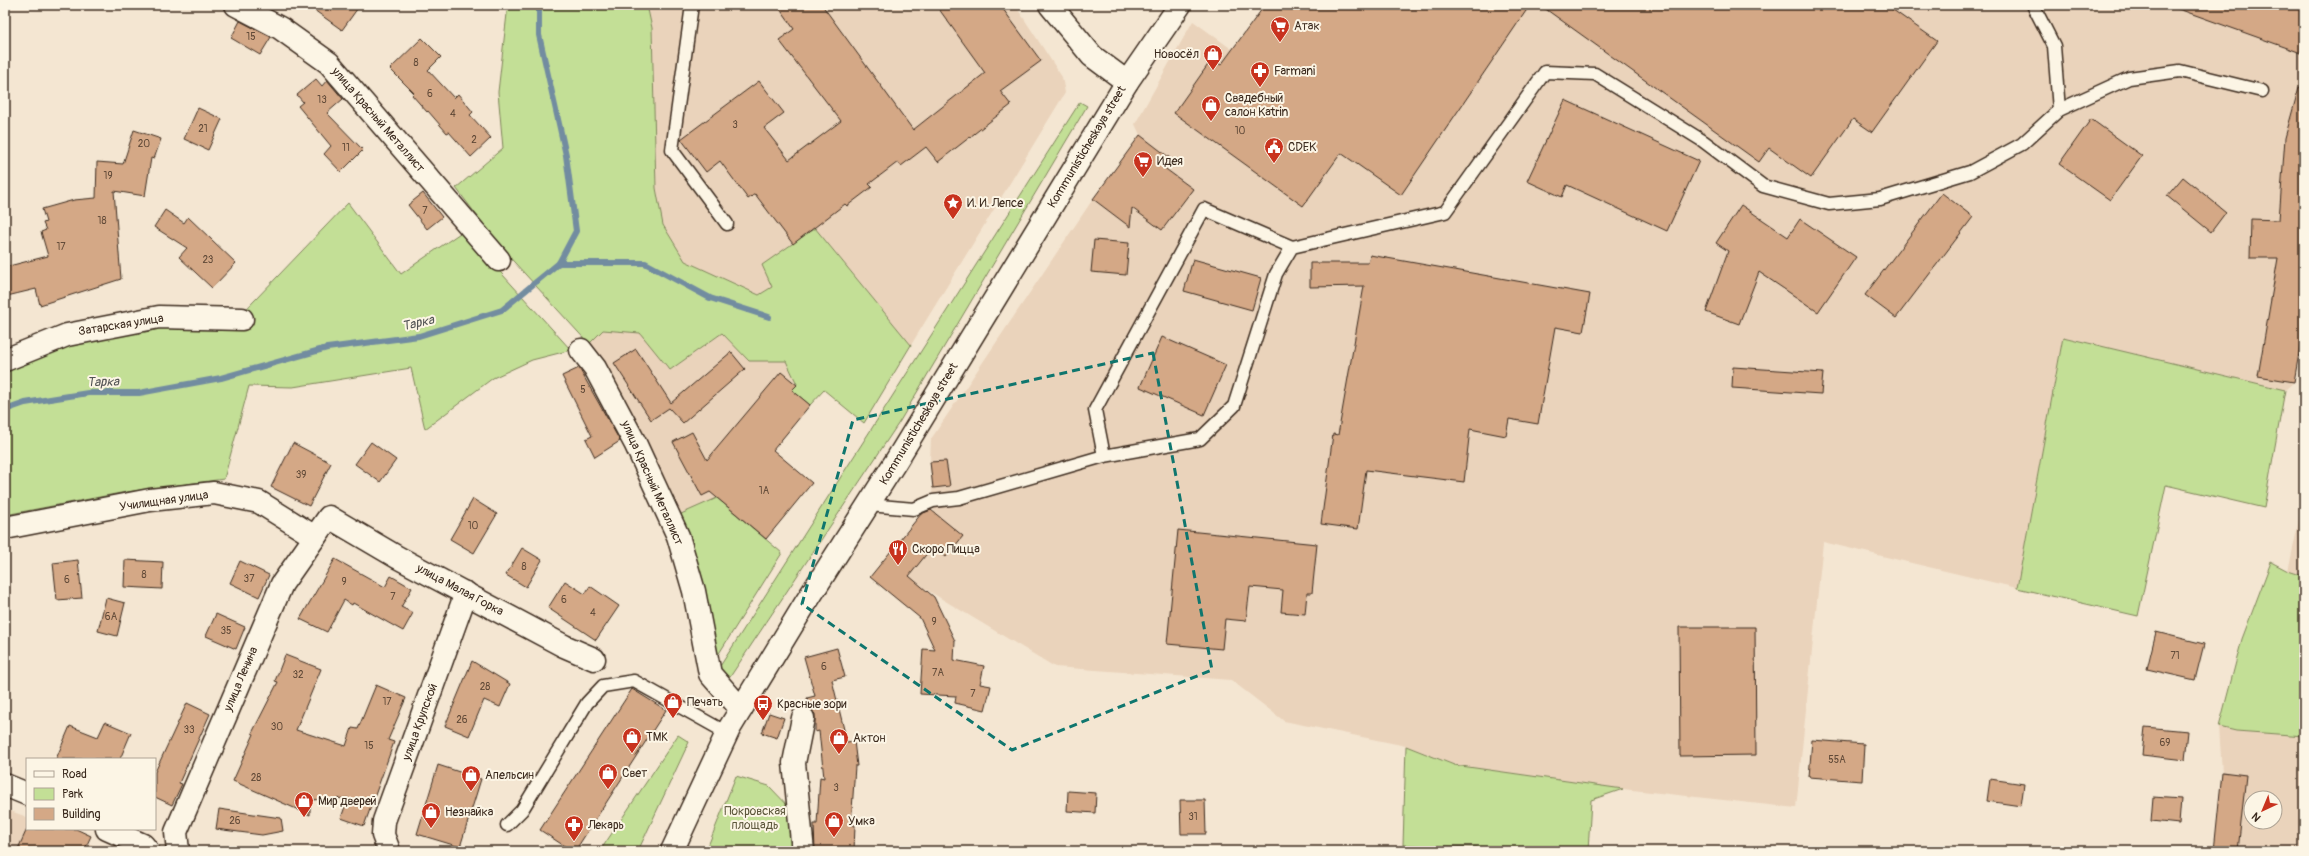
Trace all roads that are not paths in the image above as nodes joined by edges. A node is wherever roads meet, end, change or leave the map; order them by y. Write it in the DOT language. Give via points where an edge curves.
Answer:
graph roads {
  1 [pos="236,5"];
  2 [pos="262,5"];
  3 [pos="692,5"];
  4 [pos="1050,5"];
  5 [pos="1180,5"];
  6 [pos="2033,5"];
  7 [pos="280,28"];
  8 [pos="1127,82"];
  9 [pos="2262,91"];
  10 [pos="2058,110"];
  11 [pos="727,224"];
  12 [pos="1292,247"];
  13 [pos="499,260"];
  14 [pos="242,319"];
  15 [pos="581,350"];
  16 [pos="5,360"];
  17 [pos="1104,456"];
  18 [pos="869,505"];
  19 [pos="329,517"];
  20 [pos="5,528"];
  21 [pos="315,536"];
  22 [pos="466,593"];
  23 [pos="594,659"];
  24 [pos="741,709"];
  25 [pos="803,718"];
  26 [pos="726,733"];
  27 [pos="5,785"];
  28 [pos="26,794"];
  29 [pos="506,826"];
  30 [pos="109,830"];
  31 [pos="148,851"];
  32 [pos="178,851"];
  33 [pos="386,851"];
  34 [pos="672,851"];
  35 [pos="803,851"];
  1 -- 7 [label="street, улица Красный Металлист"];
  2 -- 7 [label="street"];
  3 -- 11 [label="lane" via="672,150"];
  4 -- 8 [label="street" via="1092,56"];
  5 -- 8 [label="street, Kommunisticheskaya street"];
  6 -- 10 [label="lane" via="2054,46"];
  7 -- 13 [label="street, улица Красный Металлист" via="329,63"];
  8 -- 18 [label="street, Kommunisticheskaya street"];
  9 -- 10 [label="lane" via="2180,71 2129,78"];
  10 -- 12 [label="lane" via="2022,144 1970,172 1880,199 1829,204 1763,186 1703,141 1595,74 1545,72 1445,212"];
  12 -- 17 [label="lane" via="1276,274 1234,406 1200,439"];
  12 -- 17 [label="lane" via="1204,209 1095,410"];
  14 -- 16 [label="street, Затарская улица" via="159,317 67,334"];
  15 -- 24 [label="street, улица Красный Металлист" via="596,368 636,443 678,536 694,592 710,674"];
  17 -- 18 [label="lane" via="959,498 933,501 914,509"];
  18 -- 24 [label="street, Kommunisticheskaya street"];
  19 -- 21 [label="street, улица Ленина"];
  19 -- 22 [label="street, улица Малая Горка"];
  20 -- 21 [label="street, Училищная улица" via="150,500 214,493 259,502"];
  21 -- 32 [label="street, улица Ленина" via="282,584 254,647 176,832"];
  22 -- 23 [label="street, улица Малая Горка" via="564,646"];
  22 -- 33 [label="street, улица Крупской" via="384,821 383,835 388,848"];
  24 -- 26 [label="street, Kommunisticheskaya street"];
  25 -- 35 [label="street" via="794,763"];
  26 -- 29 [label="lane" via="634,681 603,686 587,703 522,810"];
  26 -- 34 [label="street, Kommunisticheskaya street"];
  27 -- 28 [label="street"];
  30 -- 31 [label="street" via="143,846"];
}
